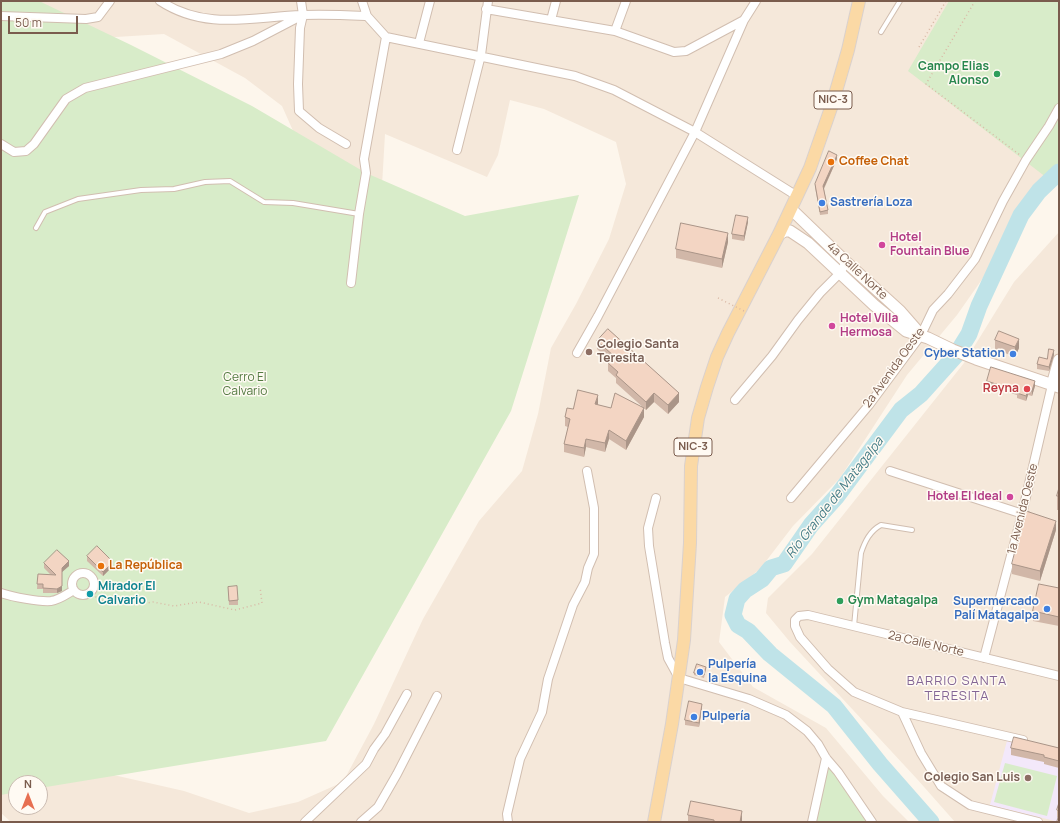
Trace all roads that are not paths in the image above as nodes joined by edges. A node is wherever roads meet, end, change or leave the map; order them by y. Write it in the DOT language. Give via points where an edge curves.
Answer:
graph roads {
  1 [pos="110,1"];
  2 [pos="160,1"];
  3 [pos="301,1"];
  4 [pos="362,1"];
  5 [pos="430,1"];
  6 [pos="556,1"];
  7 [pos="626,1"];
  8 [pos="756,1"];
  9 [pos="859,1"];
  10 [pos="900,1"];
  11 [pos="487,5"];
  12 [pos="303,15"];
  13 [pos="1,16"];
  14 [pos="367,16"];
  15 [pos="551,20"];
  16 [pos="744,20"];
  17 [pos="615,31"];
  18 [pos="881,32"];
  19 [pos="386,37"];
  20 [pos="420,43"];
  21 [pos="481,55"];
  22 [pos="1059,108"];
  23 [pos="695,132"];
  24 [pos="1,144"];
  25 [pos="346,144"];
  26 [pos="457,150"];
  27 [pos="797,196"];
  28 [pos="791,209"];
  29 [pos="359,214"];
  30 [pos="36,228"];
  31 [pos="779,234"];
  32 [pos="846,262"];
  33 [pos="840,273"];
  34 [pos="352,283"];
  35 [pos="925,336"];
  36 [pos="577,353"];
  37 [pos="1059,360"];
  38 [pos="1056,386"];
  39 [pos="735,400"];
  40 [pos="587,471"];
  41 [pos="890,471"];
  42 [pos="656,498"];
  43 [pos="791,498"];
  44 [pos="1022,514"];
  45 [pos="1037,518"];
  46 [pos="912,530"];
  47 [pos="74,590"];
  48 [pos="1,593"];
  49 [pos="854,627"];
  50 [pos="984,658"];
  51 [pos="1059,676"];
  52 [pos="679,678"];
  53 [pos="407,694"];
  54 [pos="437,696"];
  55 [pos="902,712"];
  56 [pos="1029,742"];
  57 [pos="826,758"];
  58 [pos="305,822"];
  59 [pos="361,822"];
  60 [pos="508,822"];
  61 [pos="654,822"];
  62 [pos="812,822"];
  63 [pos="872,822"];
  64 [pos="1038,822"];
  1 -- 13 [label="street" via="98,17 86,19"];
  2 -- 12 [label="street" via="174,10 203,19"];
  3 -- 12 [label="street"];
  4 -- 14 [label="street"];
  5 -- 20 [label="street"];
  6 -- 15 [label="street"];
  7 -- 17 [label="street"];
  8 -- 16 [label="street"];
  9 -- 27 [label="main road, NIC-3" via="832,105 810,168"];
  10 -- 18 [label="lane"];
  11 -- 15 [label="street"];
  11 -- 21 [label="street"];
  12 -- 14 [label="street"];
  12 -- 24 [label="street" via="253,41 221,54 85,88 66,100 26,151 14,152"];
  12 -- 25 [label="street" via="300,28 299,111 318,128"];
  14 -- 19 [label="street"];
  15 -- 17 [label="street"];
  16 -- 17 [label="street" via="686,51 674,52"];
  16 -- 23 [label="street"];
  19 -- 20 [label="street"];
  19 -- 29 [label="street" via="364,159 366,172"];
  20 -- 21 [label="street"];
  21 -- 23 [label="street" via="575,76 614,90"];
  21 -- 26 [label="street"];
  22 -- 35 [label="street, 2a Avenida Oeste" via="1003,201 975,259 933,310"];
  23 -- 27 [label="street"];
  23 -- 36 [label="street"];
  27 -- 28 [label="main road, NIC-3"];
  28 -- 31 [label="main road, NIC-3"];
  28 -- 32 [label="street, 4a Calle Norte"];
  29 -- 30 [label="lane" via="294,203 264,202 230,181 205,182 174,189 141,190 78,199 45,212"];
  29 -- 34 [label="street"];
  31 -- 33 [label="street, 4a Calle Norte" via="785,231 795,233"];
  31 -- 52 [label="main road, NIC-3" via="728,332 698,418 691,466 689,558"];
  32 -- 33 [label="street"];
  32 -- 35 [label="street, 4a Calle Norte"];
  33 -- 35 [label="street, 4a Calle Norte" via="894,322 906,330"];
  33 -- 39 [label="street" via="820,293"];
  35 -- 38 [label="street, 4a Calle Norte" via="976,360"];
  35 -- 43 [label="street, 2a Avenida Oeste"];
  37 -- 38 [label="street, 1a Avenida Oeste"];
  38 -- 44 [label="street, 1a Avenida Oeste"];
  40 -- 60 [label="street" via="594,508 594,554 548,679 542,712 520,759 507,814"];
  41 -- 44 [label="street"];
  42 -- 52 [label="street" via="648,528 649,546 668,658"];
  44 -- 45 [label="street"];
  44 -- 50 [label="street, 1a Avenida Oeste"];
  46 -- 49 [label="lane" via="881,525 874,529 865,542 861,553"];
  47 -- 47 [label="street" via="72,584 76,575 90,575 93,585 90,591 80,594"];
  47 -- 48 [label="street" via="51,601 17,598"];
  49 -- 50 [label="street, 2a Calle Norte"];
  49 -- 55 [label="street, 2a Calle Norte" via="808,615 799,616 795,620 800,637 828,669 854,692"];
  50 -- 51 [label="street, 2a Calle Norte"];
  52 -- 57 [label="street" via="749,699 786,715 807,731"];
  52 -- 61 [label="main road, NIC-3"];
  53 -- 58 [label="street" via="366,764"];
  54 -- 59 [label="street" via="378,807"];
  55 -- 56 [label="street"];
  55 -- 64 [label="street" via="921,754 941,786 970,805"];
  57 -- 62 [label="street"];
  57 -- 63 [label="street"];
}
